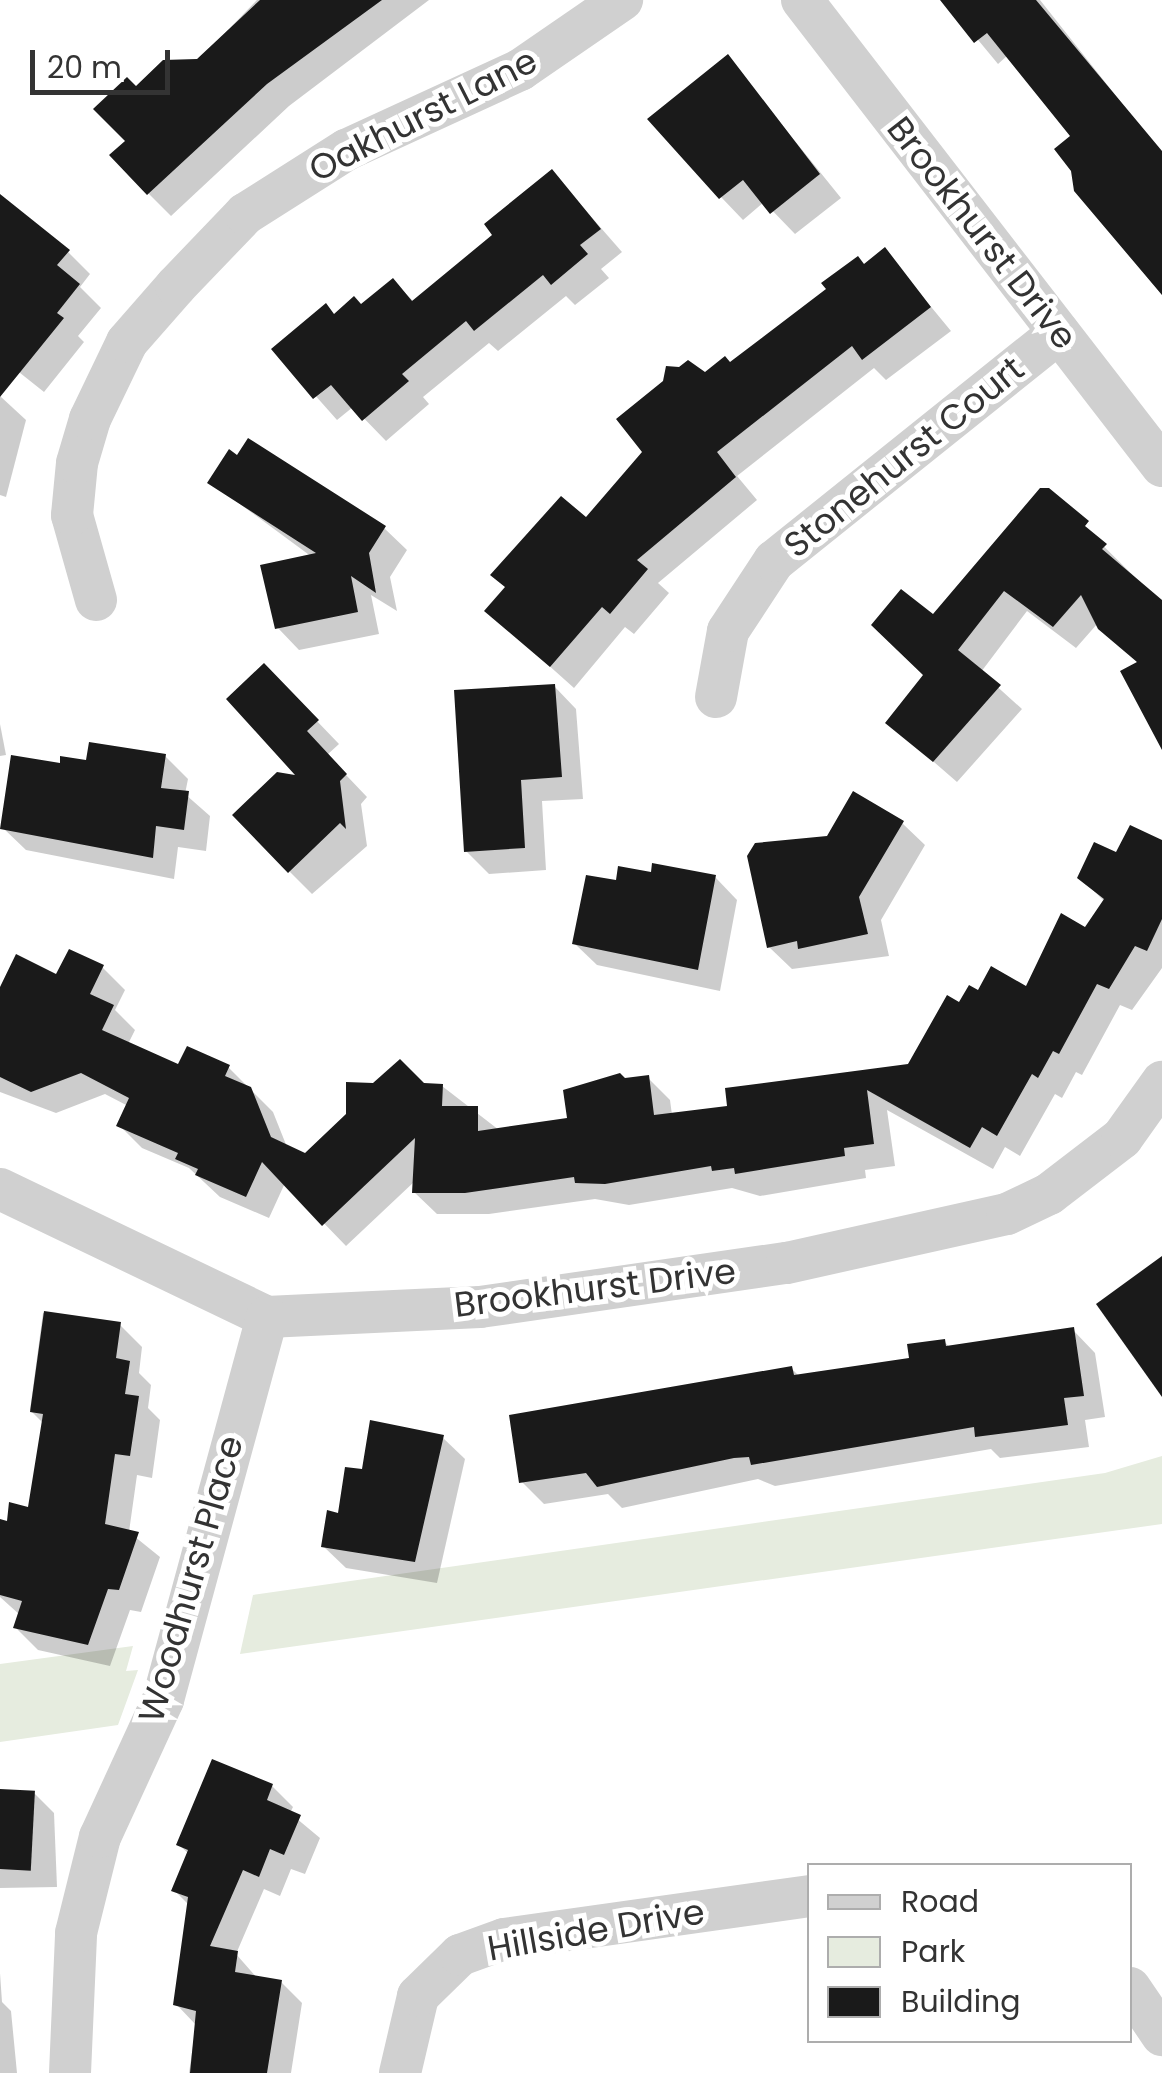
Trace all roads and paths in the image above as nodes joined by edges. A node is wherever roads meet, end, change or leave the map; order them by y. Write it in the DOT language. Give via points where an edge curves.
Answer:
graph roads {
  1 [pos="622,0"];
  2 [pos="802,0"];
  3 [pos="1059,333"];
  4 [pos="1162,466"];
  5 [pos="96,600"];
  6 [pos="716,697"];
  7 [pos="1162,1082"];
  8 [pos="0,1189"];
  9 [pos="268,1317"];
  10 [pos="807,1896"];
  11 [pos="1132,1991"];
  12 [pos="1162,2035"];
  13 [pos="70,2073"];
  14 [pos="400,2073"];
  1 -- 5 [label="street, Oakhurst Lane" via="520,70 346,150 245,214 176,286 127,342 77,463 72,516"];
  2 -- 3 [label="street, Brookhurst Drive"];
  3 -- 4 [label="street, Brookhurst Drive"];
  3 -- 6 [label="street, Stonehurst Court" via="774,561 728,631"];
  7 -- 9 [label="street, Brookhurst Drive" via="1122,1138 1078,1174 1006,1214 957,1230 787,1263 480,1307"];
  8 -- 9 [label="street, Brookhurst Drive"];
  9 -- 13 [label="street, Woodhurst Place" via="163,1700 100,1837 76,1934"];
  10 -- 14 [label="street, Hillside Drive" via="504,1939 460,1955 418,1996"];
  11 -- 12 [label="street"];
}
